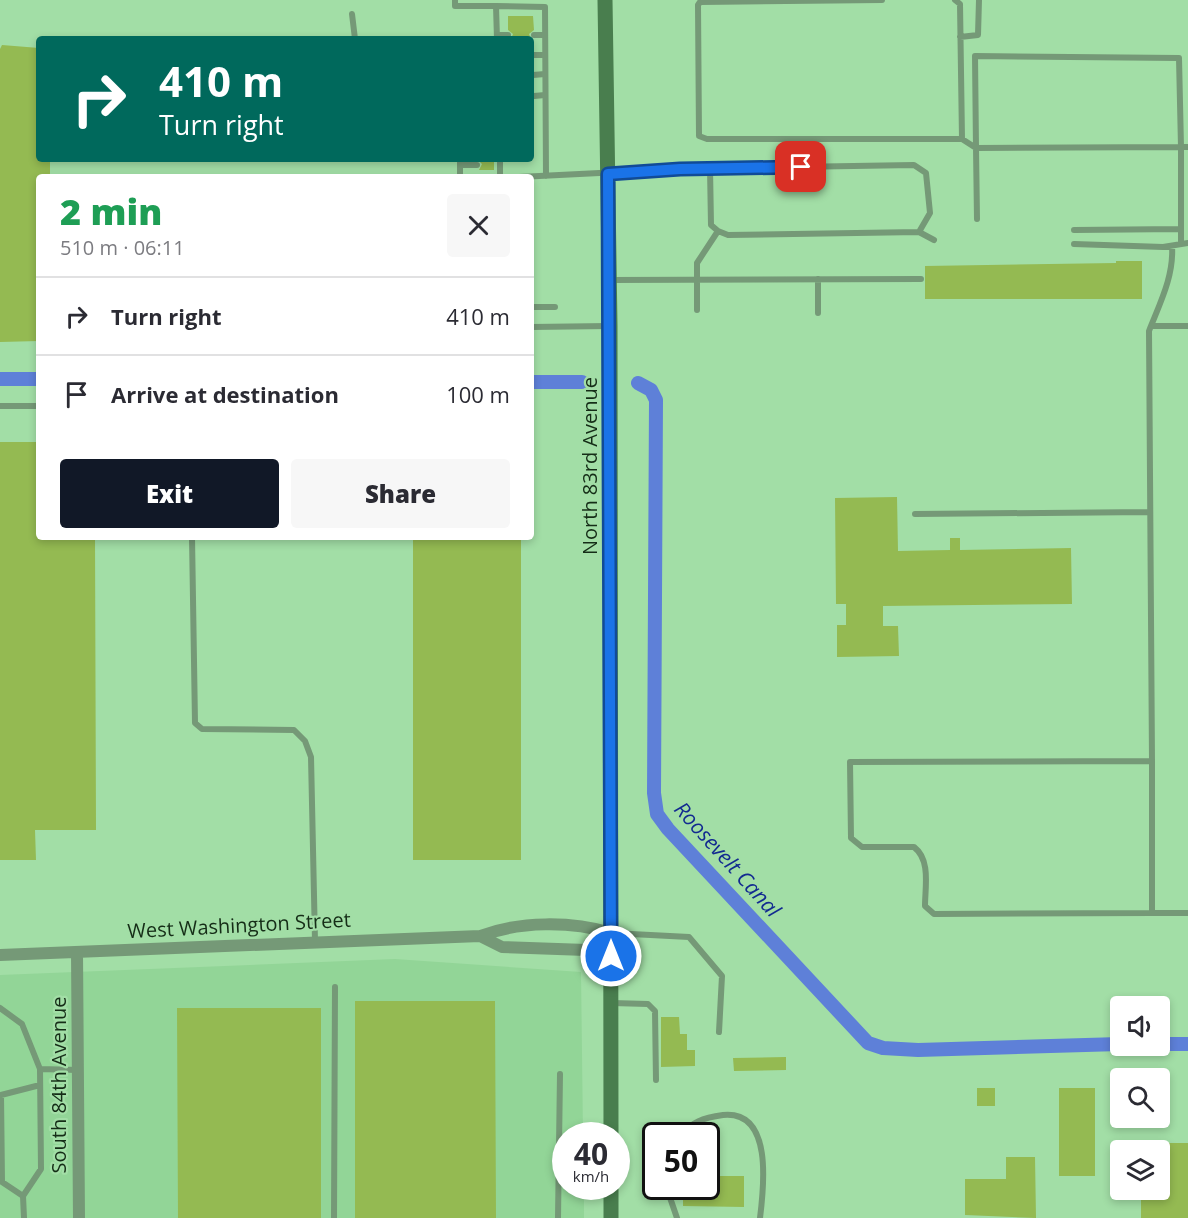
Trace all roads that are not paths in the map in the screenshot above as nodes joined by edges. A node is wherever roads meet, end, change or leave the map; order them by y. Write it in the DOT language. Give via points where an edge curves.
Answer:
graph roads {
  1 [pos="455,0"];
  2 [pos="605,0"];
  3 [pos="882,0"];
  4 [pos="955,0"];
  5 [pos="979,0"];
  6 [pos="496,6"];
  7 [pos="352,14"];
  8 [pos="508,35"];
  9 [pos="534,35"];
  10 [pos="545,35"];
  11 [pos="354,36"];
  12 [pos="497,36"];
  13 [pos="502,36"];
  14 [pos="960,37"];
  15 [pos="534,55"];
  16 [pos="545,55"];
  17 [pos="1179,58"];
  18 [pos="1188,58"];
  19 [pos="545,74"];
  20 [pos="534,75"];
  21 [pos="545,95"];
  22 [pos="534,96"];
  23 [pos="962,139"];
  24 [pos="1184,147"];
  25 [pos="976,148"];
  26 [pos="460,162"];
  27 [pos="477,165"];
  28 [pos="710,168"];
  29 [pos="608,174"];
  30 [pos="534,176"];
  31 [pos="546,176"];
  32 [pos="977,219"];
  33 [pos="1181,229"];
  34 [pos="1074,230"];
  35 [pos="718,231"];
  36 [pos="920,232"];
  37 [pos="934,240"];
  38 [pos="1184,243"];
  39 [pos="1074,244"];
  40 [pos="1172,246"];
  41 [pos="697,279"];
  42 [pos="818,279"];
  43 [pos="921,279"];
  44 [pos="609,280"];
  45 [pos="555,307"];
  46 [pos="534,308"];
  47 [pos="697,310"];
  48 [pos="818,313"];
  49 [pos="610,326"];
  50 [pos="1151,326"];
  51 [pos="1188,326"];
  52 [pos="534,327"];
  53 [pos="0,406"];
  54 [pos="36,406"];
  55 [pos="1149,512"];
  56 [pos="915,514"];
  57 [pos="192,540"];
  58 [pos="1152,761"];
  59 [pos="1152,913"];
  60 [pos="1188,913"];
  61 [pos="611,933"];
  62 [pos="480,936"];
  63 [pos="315,941"];
  64 [pos="77,952"];
  65 [pos="0,955"];
  66 [pos="335,987"];
  67 [pos="611,1003"];
  68 [pos="0,1008"];
  69 [pos="719,1032"];
  70 [pos="40,1069"];
  71 [pos="78,1070"];
  72 [pos="560,1074"];
  73 [pos="656,1080"];
  74 [pos="40,1085"];
  75 [pos="611,1122"];
  76 [pos="696,1122"];
  77 [pos="23,1196"];
  78 [pos="611,1200"];
  79 [pos="671,1200"];
  80 [pos="24,1218"];
  81 [pos="79,1218"];
  82 [pos="334,1218"];
  83 [pos="558,1218"];
  84 [pos="611,1218"];
  85 [pos="677,1218"];
  86 [pos="760,1218"];
  1 -- 6 [label="lane" via="455,6"];
  2 -- 29 [label="main road, North 83rd Avenue"];
  3 -- 23 [label="lane" via="700,2 699,136"];
  4 -- 14 [label="lane" via="960,4"];
  5 -- 14 [label="lane" via="978,36"];
  6 -- 10 [label="lane" via="545,7"];
  6 -- 12 [label="lane"];
  7 -- 11 [label="lane"];
  8 -- 13 [label="lane"];
  9 -- 10 [label="lane"];
  10 -- 16 [label="lane"];
  14 -- 23 [label="lane"];
  15 -- 16 [label="lane"];
  16 -- 19 [label="lane"];
  17 -- 18 [label="lane"];
  17 -- 24 [label="lane"];
  17 -- 25 [label="lane" via="975,56"];
  19 -- 20 [label="lane"];
  19 -- 21 [label="lane"];
  21 -- 22 [label="lane"];
  21 -- 31 [label="lane"];
  23 -- 25 [label="lane"];
  24 -- 25 [label="lane"];
  24 -- 33 [label="lane"];
  25 -- 32 [label="lane"];
  26 -- 27 [label="lane"];
  28 -- 29 [label="lane"];
  28 -- 35 [label="lane" via="711,225"];
  28 -- 36 [label="lane" via="914,165 926,173 930,213"];
  29 -- 31 [label="lane"];
  29 -- 44 [label="main road, North 83rd Avenue"];
  30 -- 31 [label="lane"];
  33 -- 34 [label="lane"];
  33 -- 38 [label="lane"];
  35 -- 36 [label="lane" via="728,235"];
  35 -- 41 [label="lane" via="697,263"];
  36 -- 37 [label="lane"];
  38 -- 40 [label="lane"];
  39 -- 40 [label="lane"];
  40 -- 50 [label="lane" via="1173,263"];
  41 -- 42 [label="lane"];
  41 -- 44 [label="lane"];
  41 -- 47 [label="lane"];
  42 -- 43 [label="lane"];
  42 -- 48 [label="lane"];
  44 -- 49 [label="main road, North 83rd Avenue"];
  45 -- 46 [label="lane"];
  49 -- 52 [label="lane"];
  49 -- 61 [label="main road, North 83rd Avenue"];
  50 -- 51 [label="lane"];
  50 -- 55 [label="lane"];
  53 -- 54 [label="lane"];
  55 -- 56 [label="lane"];
  55 -- 58 [label="lane"];
  57 -- 63 [label="lane" via="195,723 202,729 294,730 304,741 311,757"];
  58 -- 59 [label="lane"];
  58 -- 59 [label="lane" via="850,762 851,838 862,847 915,847 921,852 925,859 925,906 934,914"];
  59 -- 60 [label="lane"];
  61 -- 62 [label="street, West Washington Street" via="586,925 503,927"];
  61 -- 62 [label="street, West Washington Street" via="586,950 502,946"];
  61 -- 67 [label="main road, North 83rd Avenue"];
  61 -- 69 [label="lane" via="689,937 722,976"];
  62 -- 63 [label="street, West Washington Street"];
  63 -- 64 [label="street, West Washington Street"];
  64 -- 65 [label="street, West Washington Street"];
  64 -- 71 [label="street, South 84th Avenue"];
  66 -- 82 [label="lane"];
  67 -- 73 [label="lane" via="648,1004 655,1011"];
  67 -- 75 [label="main road, North 83rd Avenue"];
  68 -- 70 [label="lane" via="22,1024"];
  70 -- 71 [label="lane"];
  70 -- 74 [label="lane"];
  71 -- 81 [label="street, South 84th Avenue"];
  72 -- 83 [label="lane"];
  74 -- 77 [label="lane" via="41,1170"];
  74 -- 77 [label="lane" via="1,1095 2,1182"];
  76 -- 86 [label="lane" via="734,1114 755,1127 763,1151"];
  77 -- 80 [label="lane"];
  78 -- 84 [label="main road"];
  79 -- 85 [label="lane"];
}
